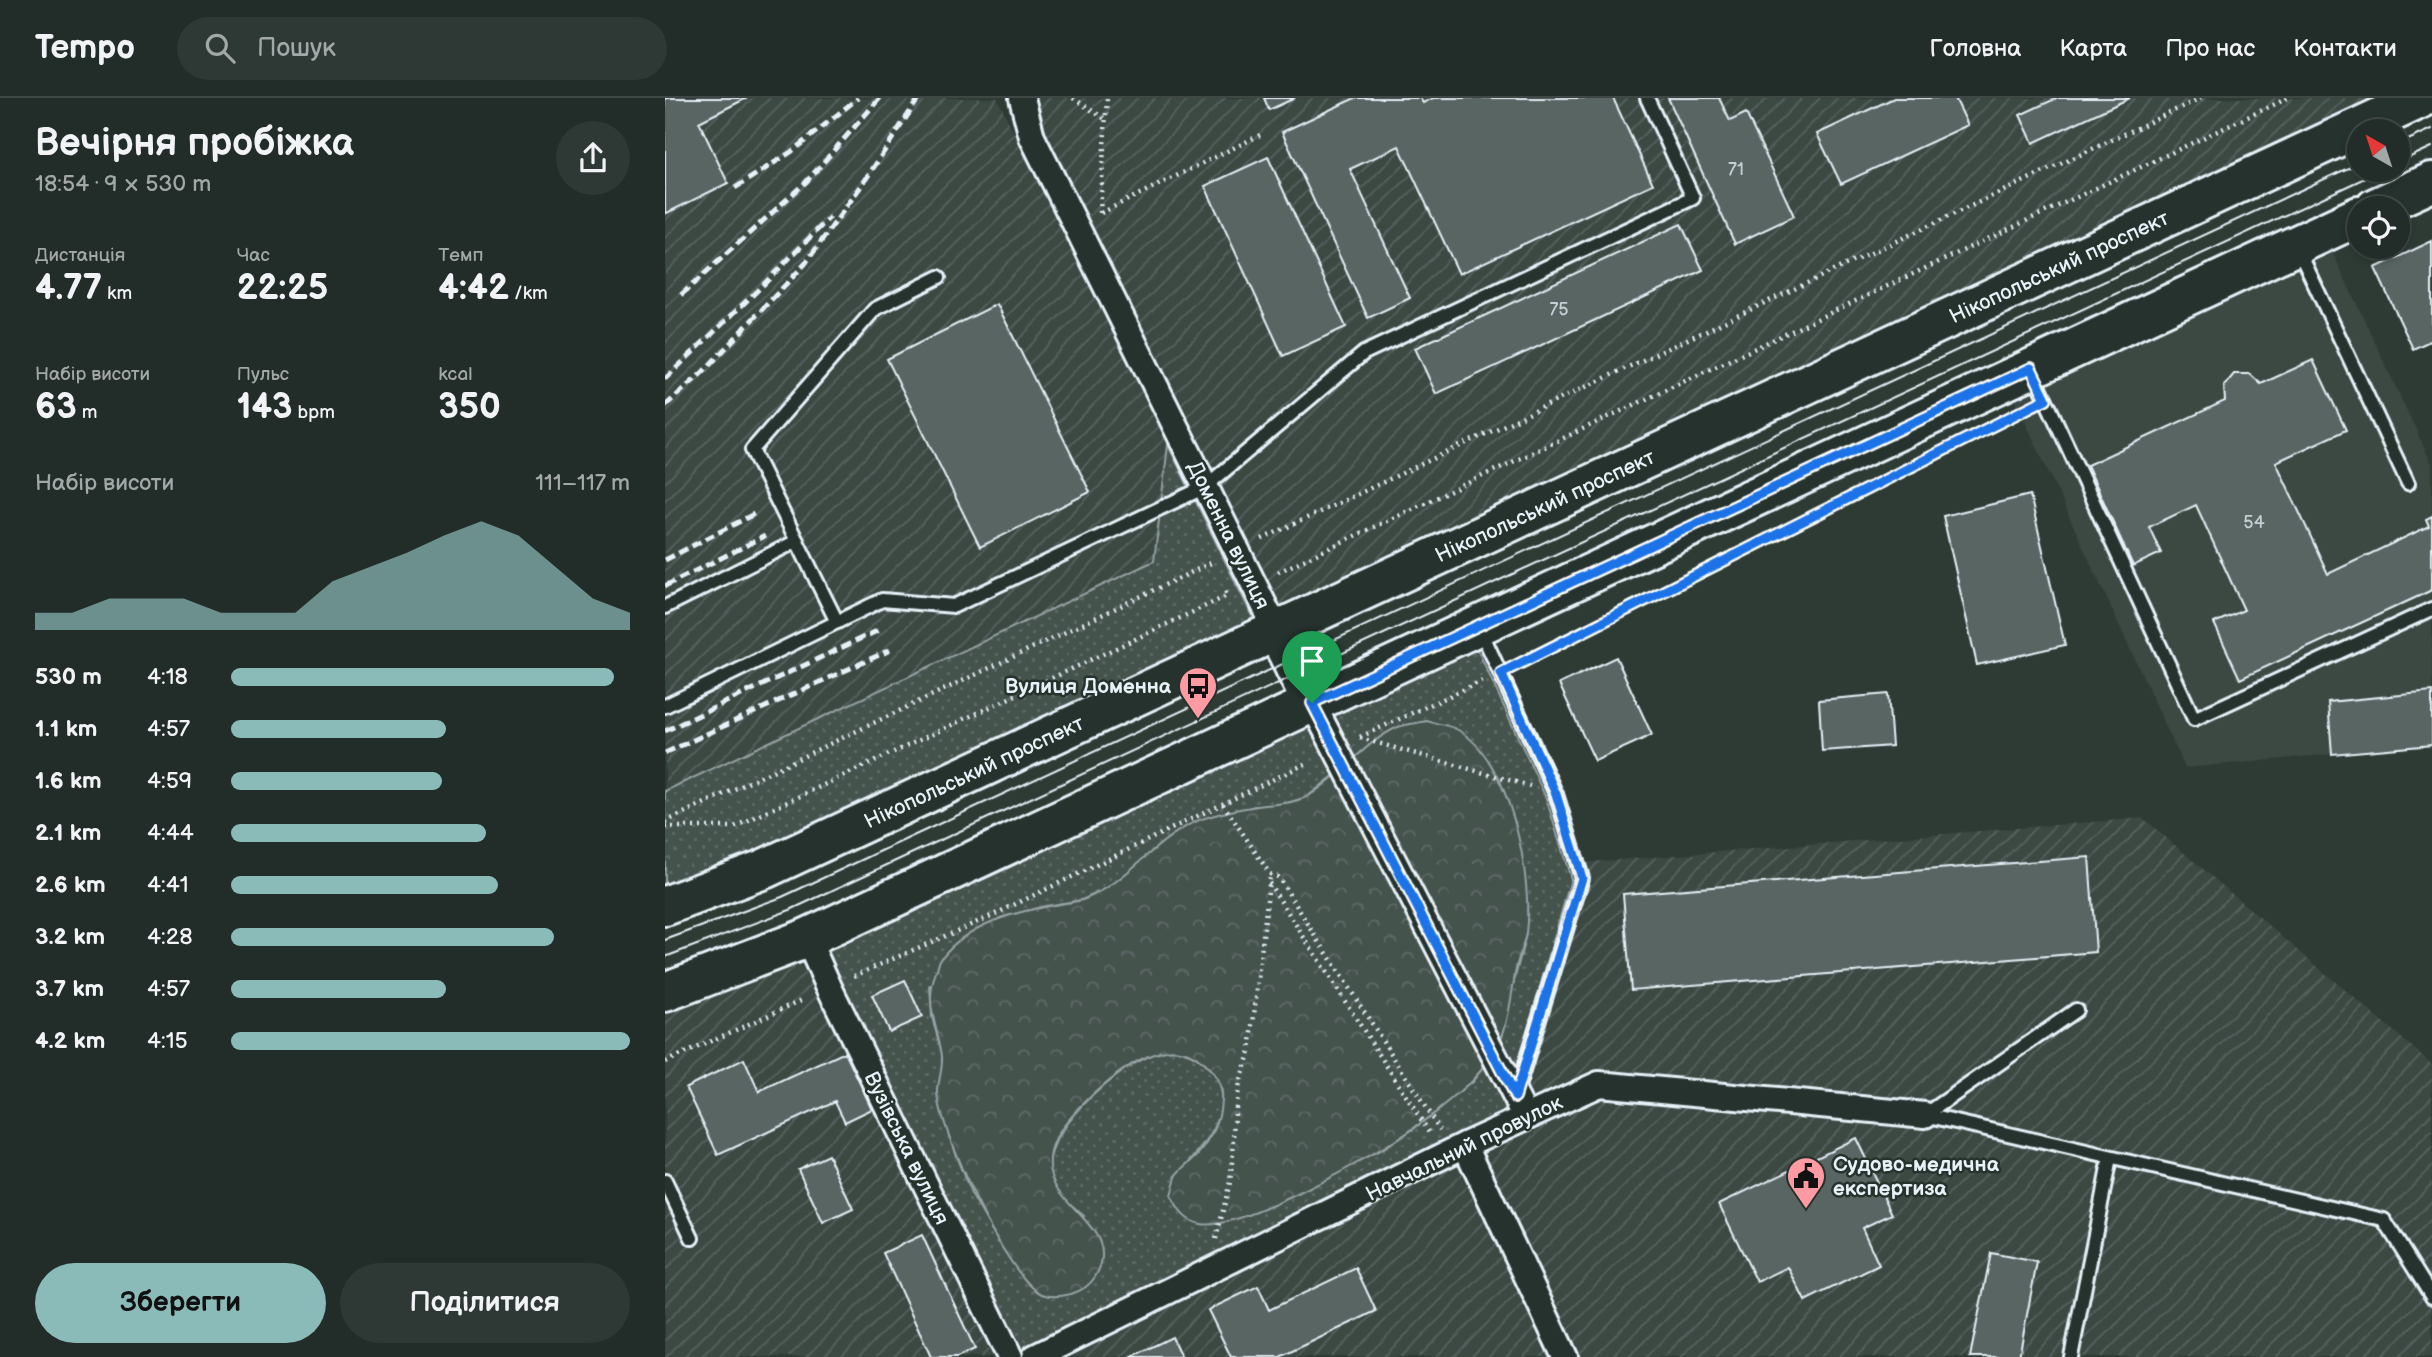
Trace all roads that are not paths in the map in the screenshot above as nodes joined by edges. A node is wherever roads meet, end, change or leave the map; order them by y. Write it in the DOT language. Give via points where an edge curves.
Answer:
graph roads {
  1 [pos="1022,98"];
  2 [pos="1647,98"];
  3 [pos="2422,98"];
  4 [pos="2432,182"];
  5 [pos="2401,196"];
  6 [pos="2347,222"];
  7 [pos="2297,245"];
  8 [pos="939,277"];
  9 [pos="2031,368"];
  10 [pos="2408,483"];
  11 [pos="1205,487"];
  12 [pos="797,541"];
  13 [pos="665,607"];
  14 [pos="2432,608"];
  15 [pos="837,622"];
  16 [pos="1478,625"];
  17 [pos="1277,631"];
  18 [pos="1312,703"];
  19 [pos="665,706"];
  20 [pos="665,906"];
  21 [pos="807,938"];
  22 [pos="665,992"];
  23 [pos="2076,1010"];
  24 [pos="1520,1107"];
  25 [pos="1925,1115"];
  26 [pos="1454,1151"];
  27 [pos="2110,1158"];
  28 [pos="665,1181"];
  29 [pos="692,1238"];
  30 [pos="2432,1297"];
  31 [pos="1010,1357"];
  32 [pos="1035,1357"];
  33 [pos="1565,1357"];
  34 [pos="2071,1357"];
  1 -- 11 [label="street, Доменна вулиця" via="1032,137"];
  2 -- 11 [label="lane" via="1693,198 1364,353"];
  3 -- 17 [label="main road, Нікопольський проспект"];
  4 -- 5 [label="main road"];
  6 -- 7 [label="main road"];
  7 -- 9 [label="main road"];
  7 -- 10 [label="lane"];
  8 -- 12 [label="lane" via="875,309 752,450"];
  9 -- 14 [label="lane" via="2194,719"];
  9 -- 16 [label="main road"];
  11 -- 15 [label="lane" via="954,606 881,600"];
  11 -- 17 [label="street, Доменна вулиця"];
  12 -- 13 [label="lane"];
  12 -- 15 [label="lane"];
  15 -- 19 [label="lane"];
  16 -- 18 [label="main road"];
  16 -- 24 [label="lane" via="1556,794 1582,878"];
  17 -- 18 [label="main road, Доменна вулиця"];
  17 -- 20 [label="main road, Нікопольський проспект" via="764,869"];
  18 -- 21 [label="main road"];
  18 -- 24 [label="street, Доменна вулиця"];
  21 -- 22 [label="main road"];
  21 -- 31 [label="street, Вузівська вулиця"];
  23 -- 25 [label="lane"];
  24 -- 25 [label="street, Навчальний провулок" via="1599,1084"];
  24 -- 26 [label="street, Навчальний провулок"];
  25 -- 27 [label="lane"];
  26 -- 32 [label="street, Навчальний провулок"];
  26 -- 33 [label="street"];
  27 -- 30 [label="lane" via="2384,1220"];
  27 -- 34 [label="lane"];
  28 -- 29 [label="lane"];
}
